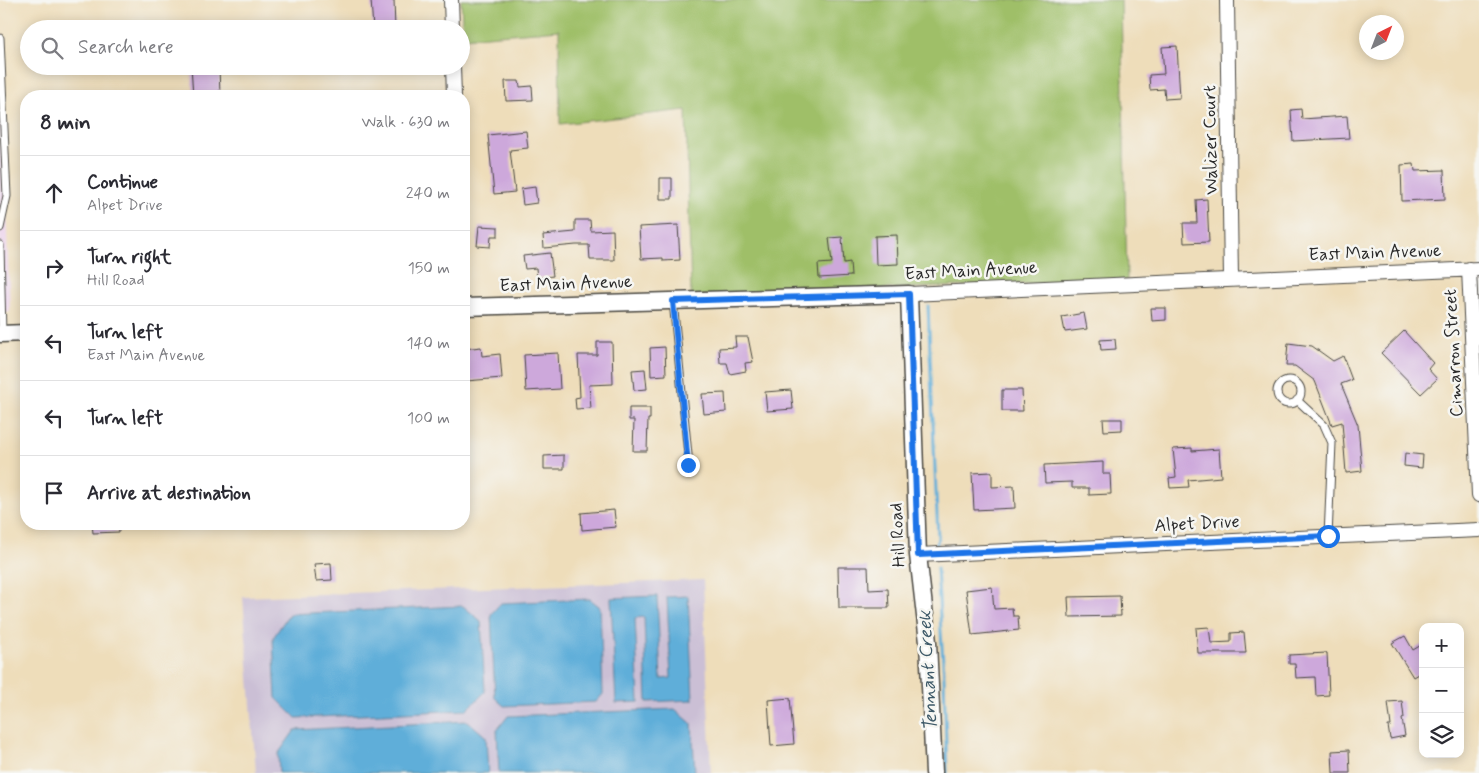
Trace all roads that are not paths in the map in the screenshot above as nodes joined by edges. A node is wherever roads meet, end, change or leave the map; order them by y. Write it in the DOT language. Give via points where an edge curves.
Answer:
graph roads {
  1 [pos="451,0"];
  2 [pos="1227,0"];
  3 [pos="452,20"];
  4 [pos="0,38"];
  5 [pos="453,75"];
  6 [pos="454,90"];
  7 [pos="0,228"];
  8 [pos="0,245"];
  9 [pos="1474,269"];
  10 [pos="0,271"];
  11 [pos="1231,279"];
  12 [pos="909,294"];
  13 [pos="673,301"];
  14 [pos="470,307"];
  15 [pos="20,333"];
  16 [pos="1,334"];
  17 [pos="1297,400"];
  18 [pos="688,465"];
  19 [pos="1479,495"];
  20 [pos="1479,530"];
  21 [pos="1328,536"];
  22 [pos="918,555"];
  23 [pos="934,773"];
  1 -- 3 [label="street"];
  2 -- 11 [label="street, Walizer Court"];
  4 -- 7 [label="lane" via="7,196"];
  5 -- 6 [label="street"];
  8 -- 10 [label="lane"];
  9 -- 11 [label="street, East Main Avenue"];
  9 -- 19 [label="street, Cimarron Street"];
  10 -- 16 [label="lane"];
  11 -- 12 [label="street, East Main Avenue"];
  12 -- 13 [label="street, East Main Avenue"];
  12 -- 22 [label="street, Hill Road"];
  13 -- 14 [label="street, East Main Avenue"];
  13 -- 18 [label="lane"];
  15 -- 16 [label="street"];
  17 -- 21 [label="lane" via="1324,424 1332,443"];
  20 -- 21 [label="street, Alpet Drive"];
  21 -- 22 [label="street, Alpet Drive"];
  22 -- 23 [label="street, Hill Road" via="928,642"];
}
